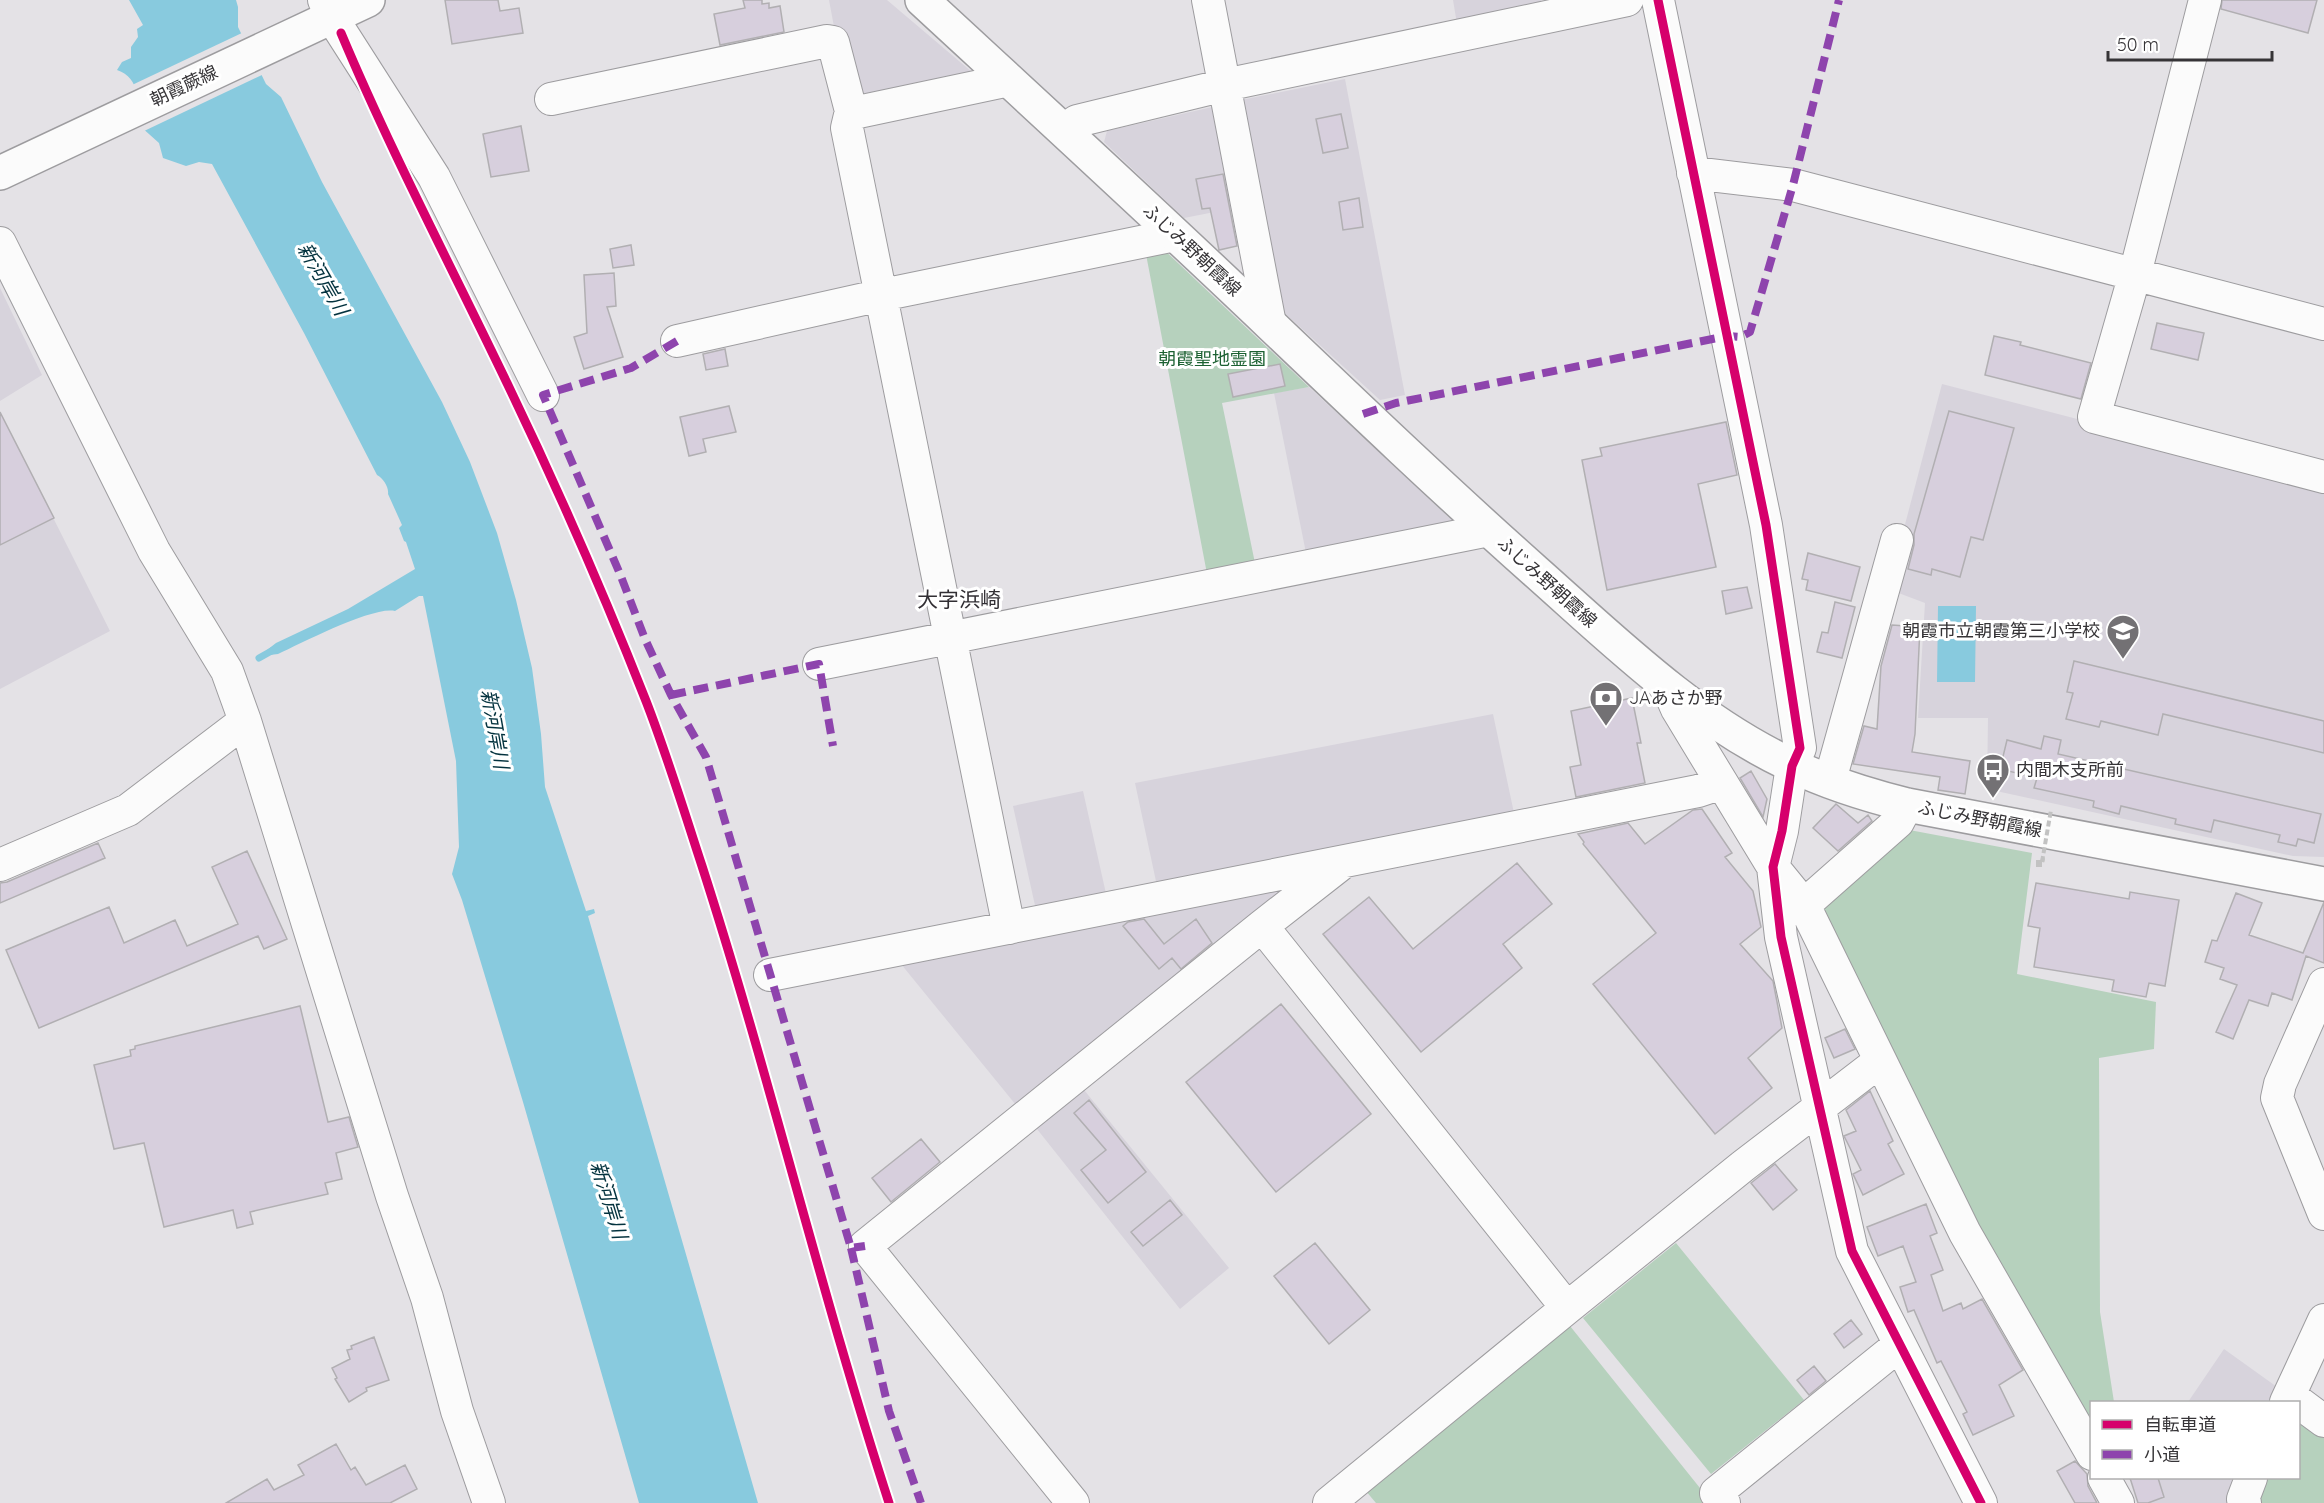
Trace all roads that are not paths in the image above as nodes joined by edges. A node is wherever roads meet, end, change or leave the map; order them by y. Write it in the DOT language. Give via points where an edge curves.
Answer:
graph roads {
  1 [pos="368,0"];
  2 [pos="922,0"];
  3 [pos="1208,0"];
  4 [pos="1627,0"];
  5 [pos="1658,0"];
  6 [pos="2205,0"];
  7 [pos="323,14"];
  8 [pos="1009,80"];
  9 [pos="1225,85"];
  10 [pos="550,99"];
  11 [pos="851,111"];
  12 [pos="1064,130"];
  13 [pos="0,173"];
  14 [pos="1693,173"];
  15 [pos="1175,235"];
  16 [pos="0,243"];
  17 [pos="2135,274"];
  18 [pos="882,295"];
  19 [pos="1270,324"];
  20 [pos="2324,324"];
  21 [pos="678,340"];
  22 [pos="543,395"];
  23 [pos="2324,477"];
  24 [pos="1489,530"];
  25 [pos="1897,540"];
  26 [pos="951,637"];
  27 [pos="819,664"];
  28 [pos="1667,686"];
  29 [pos="245,721"];
  30 [pos="1792,766"];
  31 [pos="1826,780"];
  32 [pos="1722,783"];
  33 [pos="1906,805"];
  34 [pos="1346,861"];
  35 [pos="0,865"];
  36 [pos="1773,867"];
  37 [pos="2324,884"];
  38 [pos="1804,905"];
  39 [pos="1262,926"];
  40 [pos="1009,928"];
  41 [pos="770,975"];
  42 [pos="2324,984"];
  43 [pos="1880,1061"];
  44 [pos="1820,1109"];
  45 [pos="2324,1214"];
  46 [pos="1567,1308"];
  47 [pos="2324,1320"];
  48 [pos="1898,1346"];
  49 [pos="2288,1399"];
  50 [pos="2300,1406"];
  51 [pos="2324,1421"];
  52 [pos="2090,1452"];
  53 [pos="2105,1479"];
  54 [pos="2251,1479"];
  55 [pos="489,1503"];
  56 [pos="1073,1503"];
  57 [pos="1329,1503"];
  58 [pos="1724,1503"];
  59 [pos="1981,1503"];
  60 [pos="2118,1503"];
  61 [pos="2245,1503"];
  1 -- 7 [label="main road, 朝霞蕨線"];
  2 -- 8 [label="main road, ふじみ野朝霞線"];
  3 -- 9 [label="street"];
  4 -- 9 [label="street"];
  5 -- 14 [label="street"];
  6 -- 17 [label="street"];
  7 -- 13 [label="main road, 朝霞蕨線"];
  7 -- 22 [label="street" via="434,177"];
  8 -- 11 [label="street"];
  8 -- 12 [label="main road, ふじみ野朝霞線"];
  9 -- 12 [label="street" via="1077,121"];
  9 -- 19 [label="street"];
  10 -- 11 [label="street" via="827,40 833,42"];
  11 -- 18 [label="street" via="847,128"];
  12 -- 15 [label="main road, ふじみ野朝霞線"];
  14 -- 17 [label="street" via="1793,185"];
  14 -- 30 [label="street" via="1766,525 1800,748"];
  15 -- 18 [label="street"];
  15 -- 19 [label="main road, ふじみ野朝霞線"];
  16 -- 29 [label="street" via="154,551 227,671"];
  17 -- 20 [label="street"];
  17 -- 23 [label="street" via="2094,417"];
  18 -- 21 [label="street"];
  18 -- 26 [label="street"];
  19 -- 24 [label="main road, ふじみ野朝霞線"];
  24 -- 26 [label="street"];
  24 -- 28 [label="main road, ふじみ野朝霞線"];
  25 -- 31 [label="street" via="1834,766"];
  26 -- 27 [label="street"];
  26 -- 40 [label="street"];
  28 -- 30 [label="main road, ふじみ野朝霞線" via="1726,729"];
  28 -- 32 [label="street"];
  29 -- 35 [label="street" via="128,810"];
  29 -- 55 [label="street" via="427,1298 457,1411"];
  30 -- 31 [label="main road, ふじみ野朝霞線"];
  30 -- 36 [label="street"];
  31 -- 33 [label="main road, ふじみ野朝霞線"];
  32 -- 34 [label="street"];
  32 -- 36 [label="street"];
  33 -- 37 [label="main road, ふじみ野朝霞線"];
  33 -- 38 [label="street" via="1898,822"];
  34 -- 39 [label="street"];
  34 -- 40 [label="street"];
  36 -- 38 [label="street"];
  36 -- 44 [label="street" via="1781,937"];
  38 -- 43 [label="street"];
  39 -- 46 [label="street"];
  39 -- 56 [label="street" via="865,1246"];
  40 -- 41 [label="street"];
  42 -- 45 [label="street" via="2277,1098"];
  43 -- 44 [label="street"];
  43 -- 52 [label="street" via="1965,1233"];
  44 -- 46 [label="street"];
  44 -- 48 [label="street" via="1852,1251"];
  46 -- 57 [label="street"];
  47 -- 49 [label="street"];
  48 -- 58 [label="street" via="1716,1493"];
  48 -- 59 [label="street"];
  50 -- 51 [label="street"];
  53 -- 60 [label="street"];
  54 -- 61 [label="street"];
}
